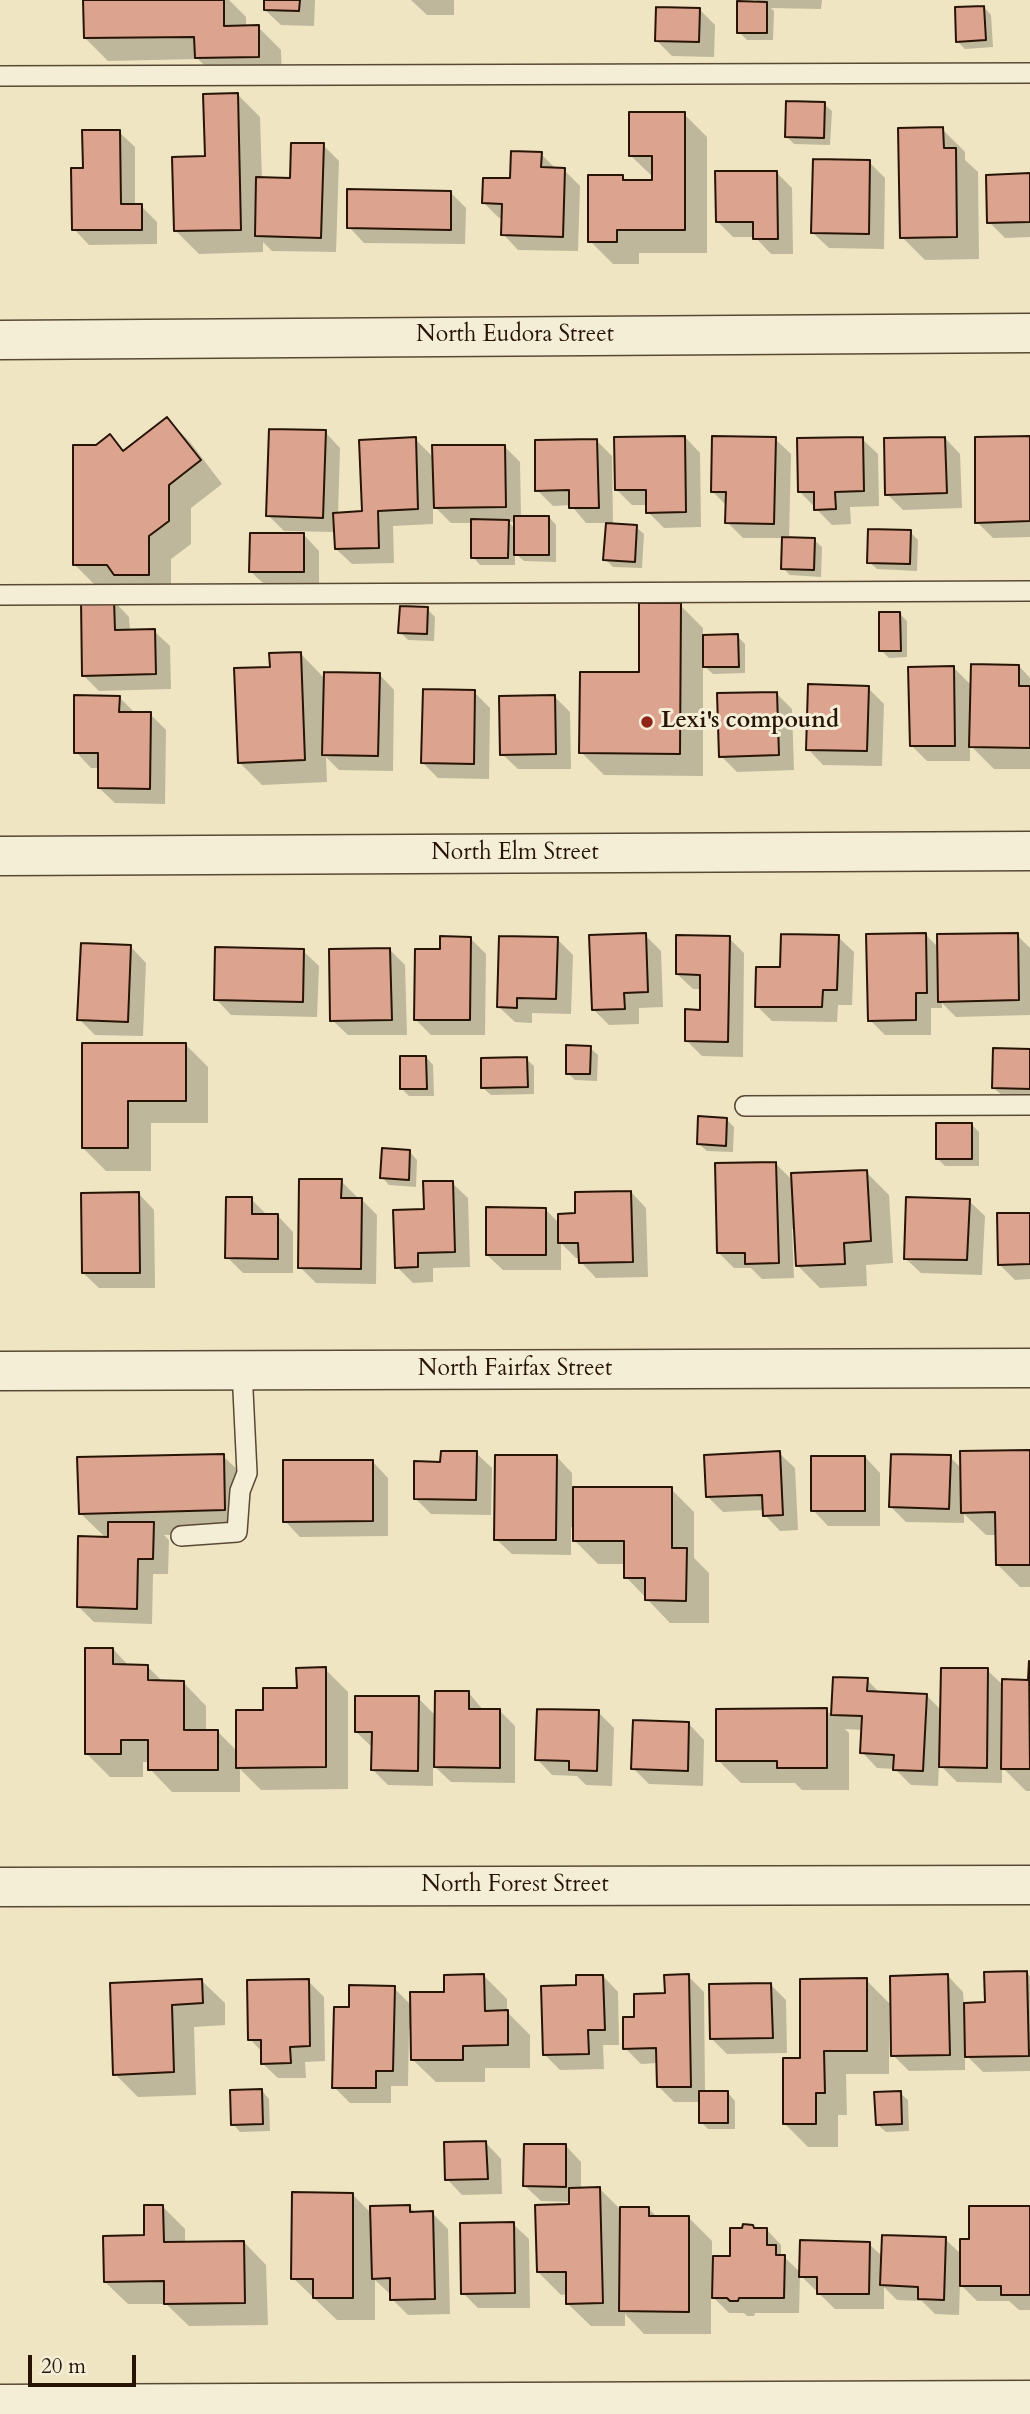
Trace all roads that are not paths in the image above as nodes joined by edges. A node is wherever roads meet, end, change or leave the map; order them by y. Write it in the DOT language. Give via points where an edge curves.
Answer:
graph roads {
  1 [pos="1030,73"];
  2 [pos="0,76"];
  3 [pos="1030,333"];
  4 [pos="0,340"];
  5 [pos="1030,591"];
  6 [pos="0,595"];
  7 [pos="1030,851"];
  8 [pos="0,856"];
  9 [pos="1030,1105"];
  10 [pos="745,1106"];
  11 [pos="1030,1368"];
  12 [pos="242,1370"];
  13 [pos="0,1371"];
  14 [pos="181,1536"];
  15 [pos="1030,1885"];
  16 [pos="0,1887"];
  17 [pos="1030,2400"];
  18 [pos="0,2404"];
  1 -- 2 [label="lane"];
  3 -- 4 [label="street, North Eudora Street"];
  5 -- 6 [label="lane"];
  7 -- 8 [label="street, North Elm Street"];
  9 -- 10 [label="lane"];
  11 -- 12 [label="street, North Fairfax Street"];
  12 -- 13 [label="street, North Fairfax Street"];
  12 -- 14 [label="lane" via="247,1474 240,1491 237,1532"];
  15 -- 16 [label="street, North Forest Street"];
  17 -- 18 [label="street"];
}
